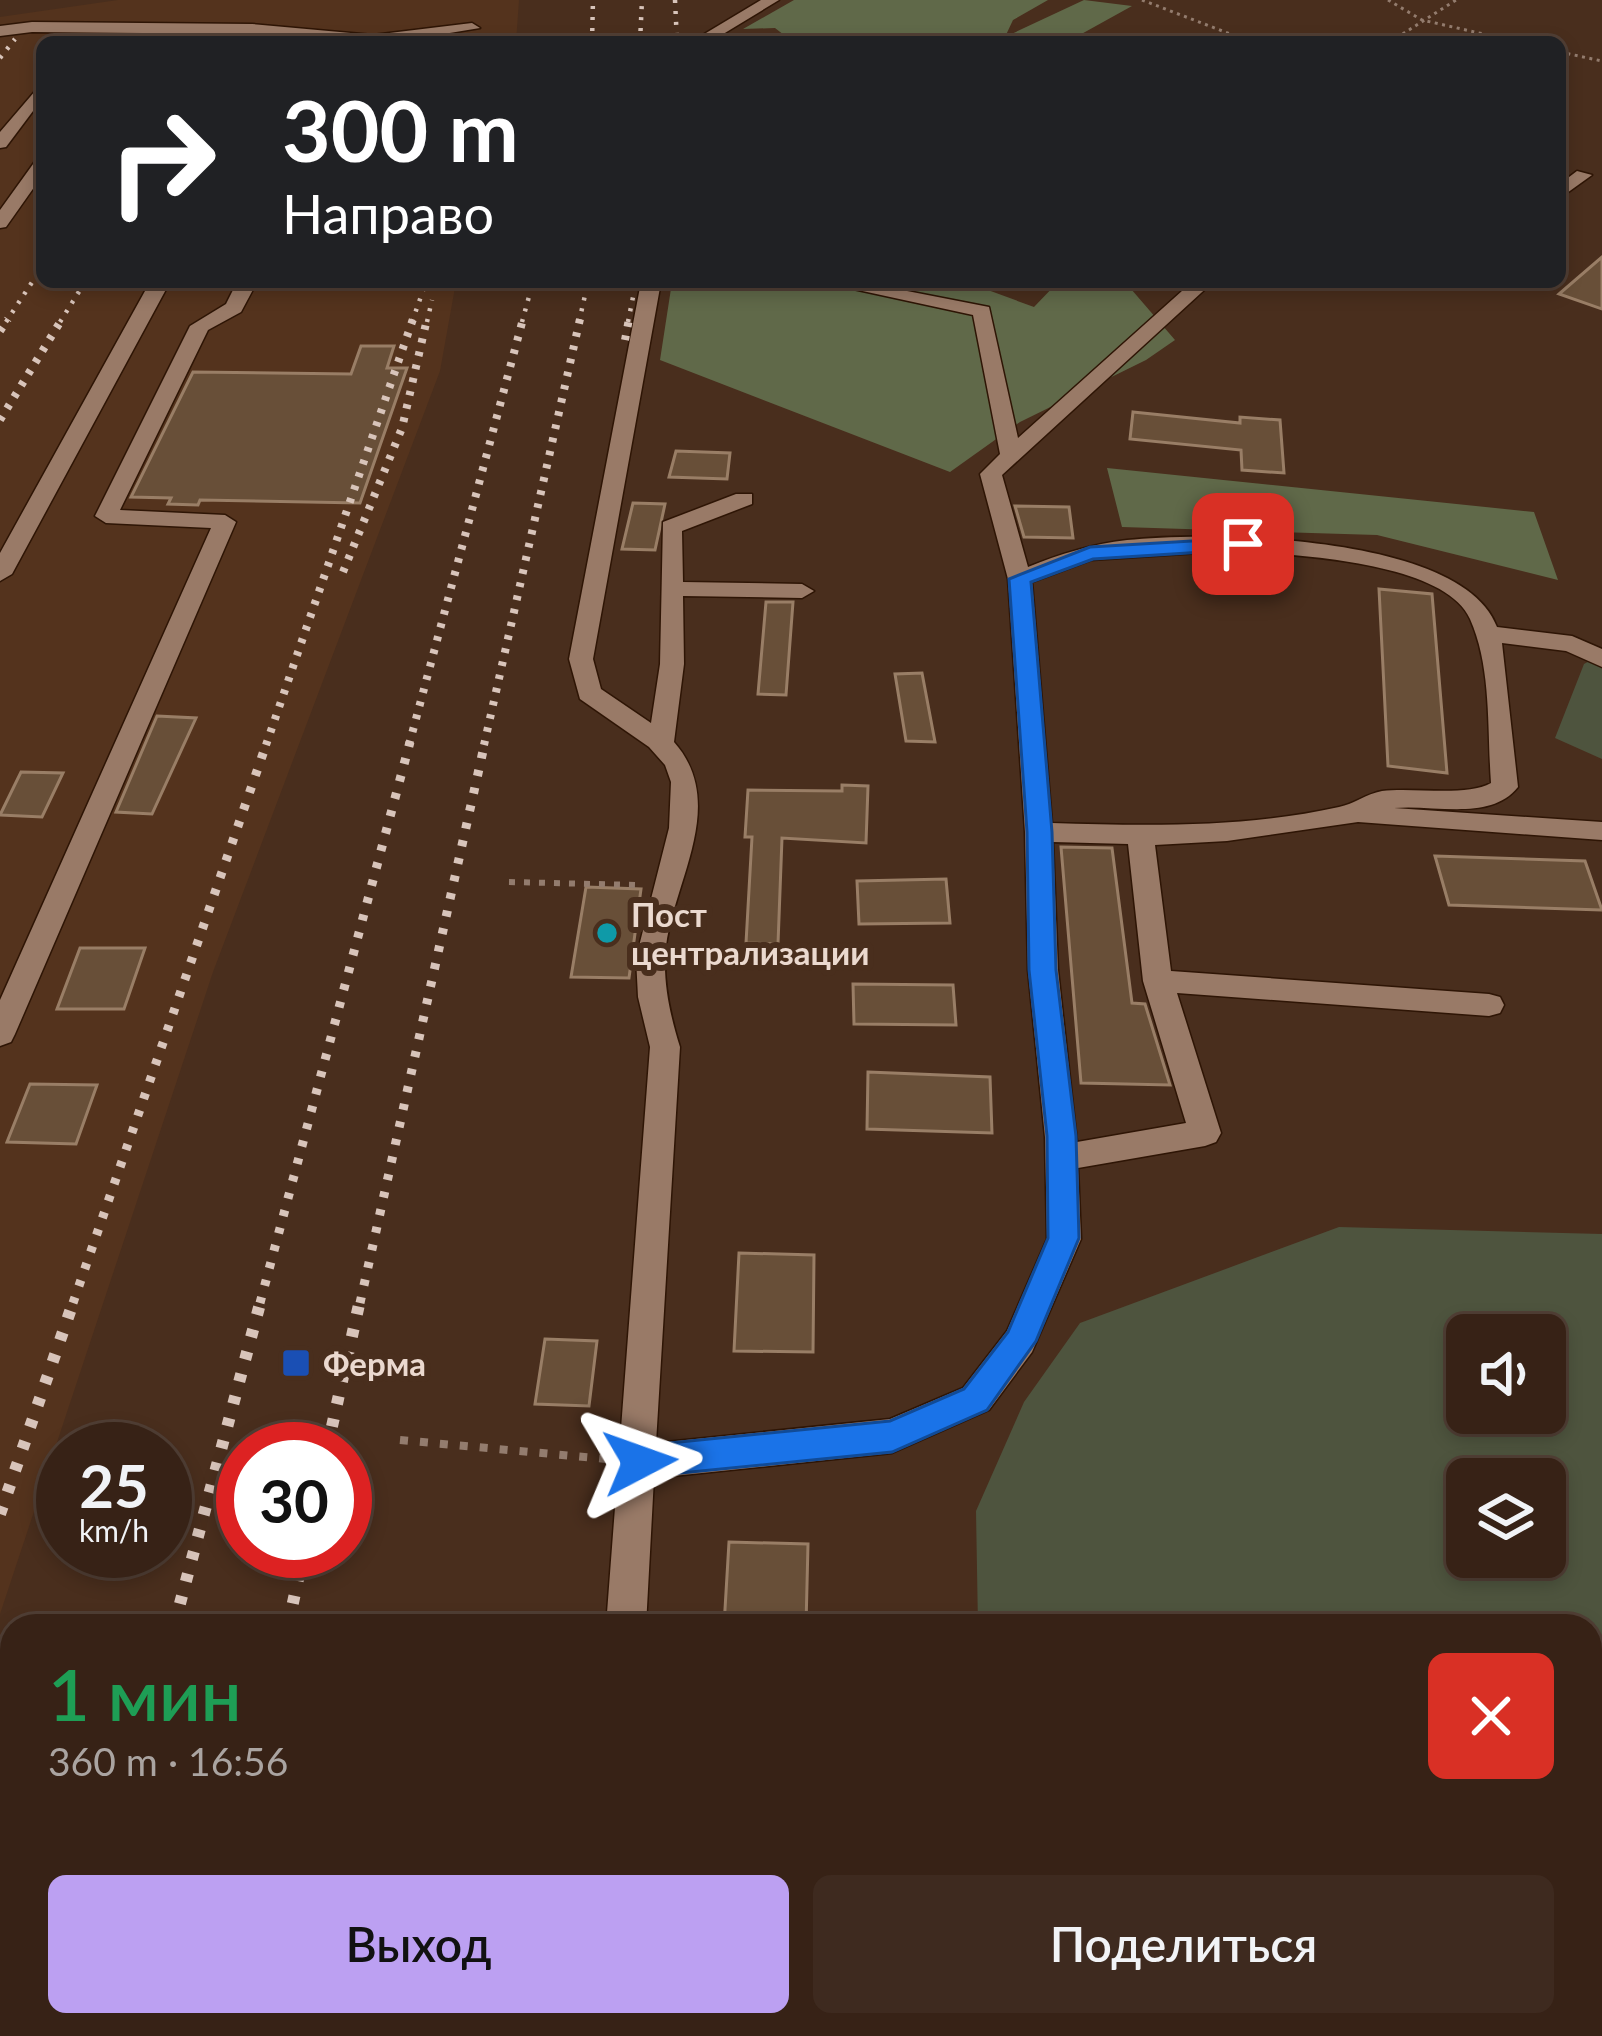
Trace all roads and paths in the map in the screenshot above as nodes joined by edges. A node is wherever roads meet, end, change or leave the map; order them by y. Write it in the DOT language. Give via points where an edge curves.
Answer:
graph roads {
  1 [pos="772,0"];
  2 [pos="1142,0"];
  3 [pos="1388,0"];
  4 [pos="1456,0"];
  5 [pos="1422,20"];
  6 [pos="472,28"];
  7 [pos="0,31"];
  8 [pos="83,35"];
  9 [pos="133,35"];
  10 [pos="292,36"];
  11 [pos="411,36"];
  12 [pos="709,36"];
  13 [pos="1235,36"];
  14 [pos="1399,36"];
  15 [pos="1493,36"];
  16 [pos="1566,53"];
  17 [pos="1602,61"];
  18 [pos="36,96"];
  19 [pos="0,143"];
  20 [pos="36,172"];
  21 [pos="1582,175"];
  22 [pos="1566,188"];
  23 [pos="0,223"];
  24 [pos="157,288"];
  25 [pos="244,288"];
  26 [pos="650,288"];
  27 [pos="862,288"];
  28 [pos="1196,288"];
  29 [pos="1011,455"];
  30 [pos="744,499"];
  31 [pos="0,574"];
  32 [pos="1020,579"];
  33 [pos="671,589"];
  34 [pos="802,591"];
  35 [pos="1489,634"];
  36 [pos="1602,659"];
  37 [pos="661,746"];
  38 [pos="1349,815"];
  39 [pos="1602,831"];
  40 [pos="1039,832"];
  41 [pos="1140,834"];
  42 [pos="509,882"];
  43 [pos="664,886"];
  44 [pos="1158,981"];
  45 [pos="1489,1005"];
  46 [pos="0,1034"];
  47 [pos="1062,1157"];
  48 [pos="400,1440"];
  49 [pos="640,1462"];
  50 [pos="627,1614"];
  1 -- 12 [label="street"];
  2 -- 13 [label="path"];
  3 -- 5 [label="path"];
  4 -- 5 [label="path"];
  5 -- 14 [label="path"];
  5 -- 15 [label="path"];
  6 -- 11 [label="street"];
  7 -- 8 [label="street"];
  8 -- 9 [label="street"];
  9 -- 10 [label="street" via="252,29"];
  16 -- 17 [label="path"];
  18 -- 19 [label="street"];
  20 -- 23 [label="street"];
  21 -- 22 [label="street"];
  24 -- 31 [label="street"];
  25 -- 46 [label="street" via="234,308 200,326 106,516 225,522"];
  26 -- 37 [label="street" via="581,659 589,693"];
  27 -- 29 [label="street" via="982,311"];
  28 -- 29 [label="street"];
  29 -- 32 [label="street" via="991,474"];
  30 -- 33 [label="street" via="671,527"];
  32 -- 35 [label="street" via="1090,553 1243,544 1332,552 1438,582 1473,602"];
  32 -- 40 [label="street"];
  33 -- 34 [label="street"];
  33 -- 37 [label="street"];
  35 -- 36 [label="street" via="1572,644"];
  35 -- 38 [label="street" via="1505,787 1482,800 1377,801"];
  37 -- 43 [label="street" via="687,787"];
  38 -- 39 [label="street"];
  38 -- 41 [label="street"];
  40 -- 41 [label="street"];
  40 -- 47 [label="street"];
  41 -- 44 [label="street"];
  42 -- 43 [label="path"];
  43 -- 49 [label="street" via="651,949 665,1047"];
  44 -- 45 [label="street"];
  44 -- 47 [label="street" via="1205,1133"];
  47 -- 49 [label="street" via="1064,1238 1020,1341 976,1399 892,1436"];
  48 -- 49 [label="path"];
  49 -- 50 [label="street"];
}
